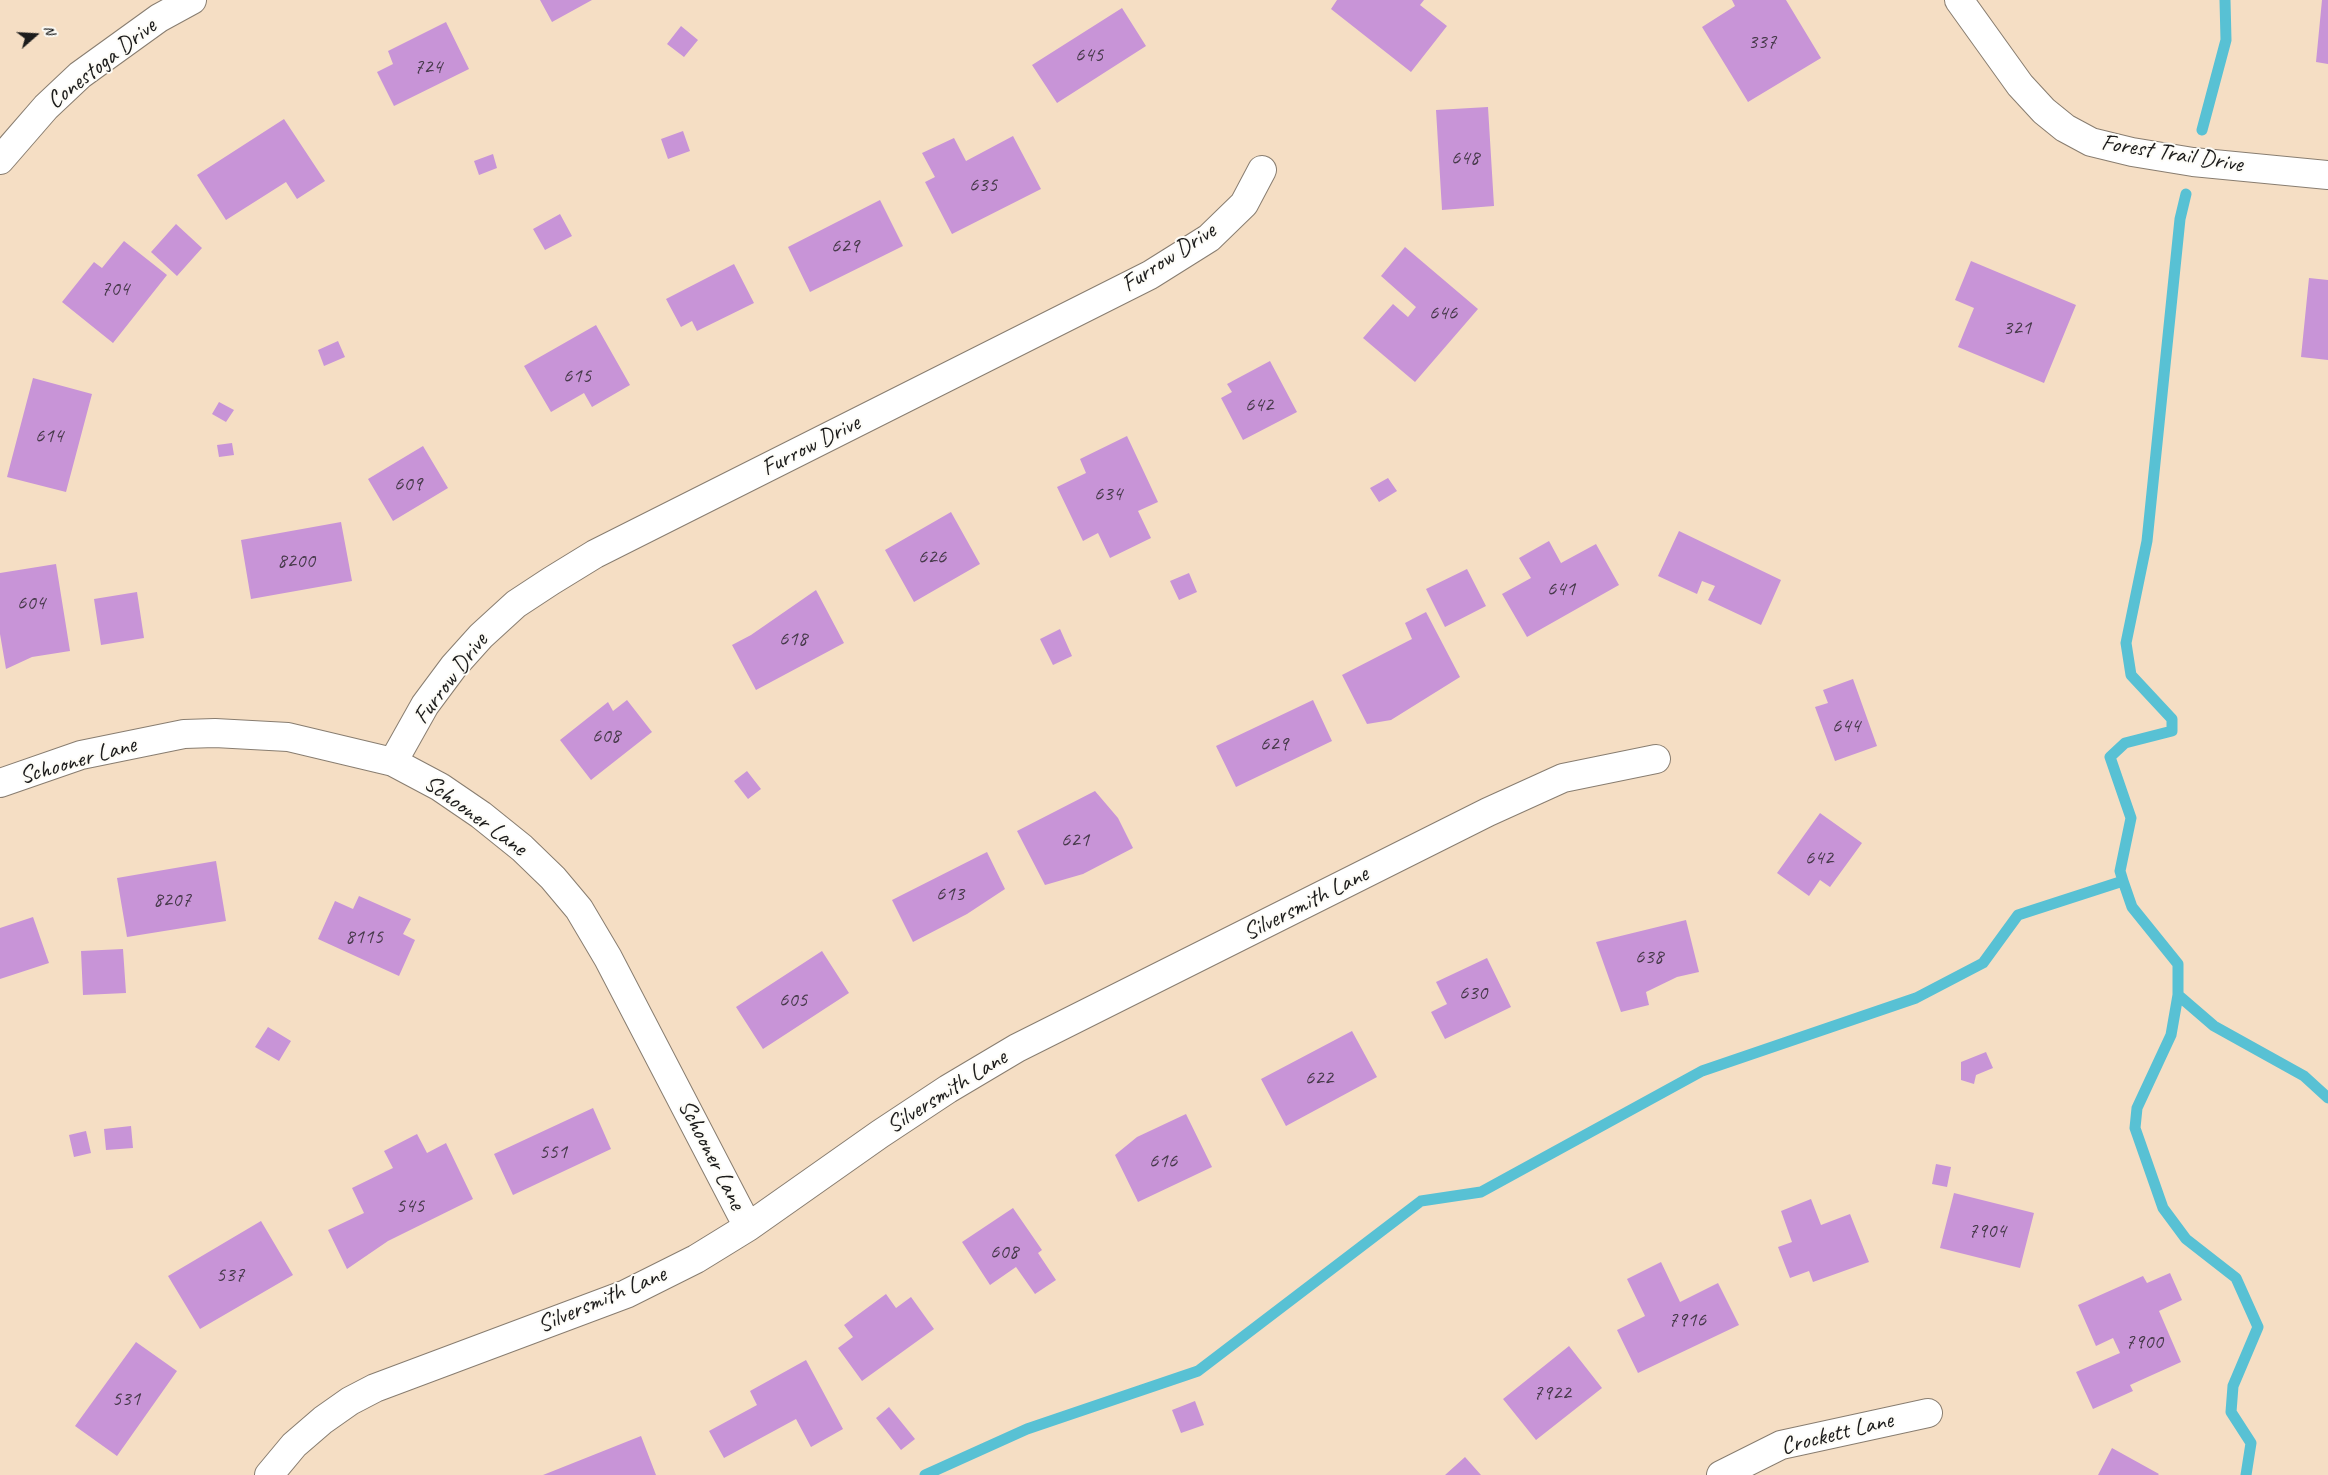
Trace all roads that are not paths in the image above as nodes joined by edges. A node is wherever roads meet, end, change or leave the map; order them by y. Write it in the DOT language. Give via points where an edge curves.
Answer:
graph roads {
  1 [pos="192,0"];
  2 [pos="1959,0"];
  3 [pos="0,160"];
  4 [pos="1262,170"];
  5 [pos="2328,175"];
  6 [pos="1656,759"];
  7 [pos="393,762"];
  8 [pos="0,783"];
  9 [pos="748,1227"];
  10 [pos="1928,1412"];
  11 [pos="269,1475"];
  12 [pos="1721,1475"];
  1 -- 3 [label="street, Conestoga Drive" via="159,18 80,75 46,107"];
  2 -- 5 [label="street, Forest Trail Drive" via="2020,85 2044,112 2091,142 2193,162"];
  4 -- 7 [label="street, Furrow Drive" via="1244,204 1209,238 1150,276 596,554 516,604 480,636 454,666 425,705"];
  6 -- 9 [label="street, Silversmith Lane" via="1564,778 1488,812 1017,1048 948,1089"];
  7 -- 8 [label="street, Schooner Lane" via="288,737 184,734 81,755"];
  7 -- 9 [label="street, Schooner Lane" via="440,787 481,815 522,848 579,909 613,966"];
  9 -- 11 [label="street, Silversmith Lane" via="626,1294 375,1388 324,1420 294,1445"];
  10 -- 12 [label="street, Crockett Lane" via="1781,1445"];
}
